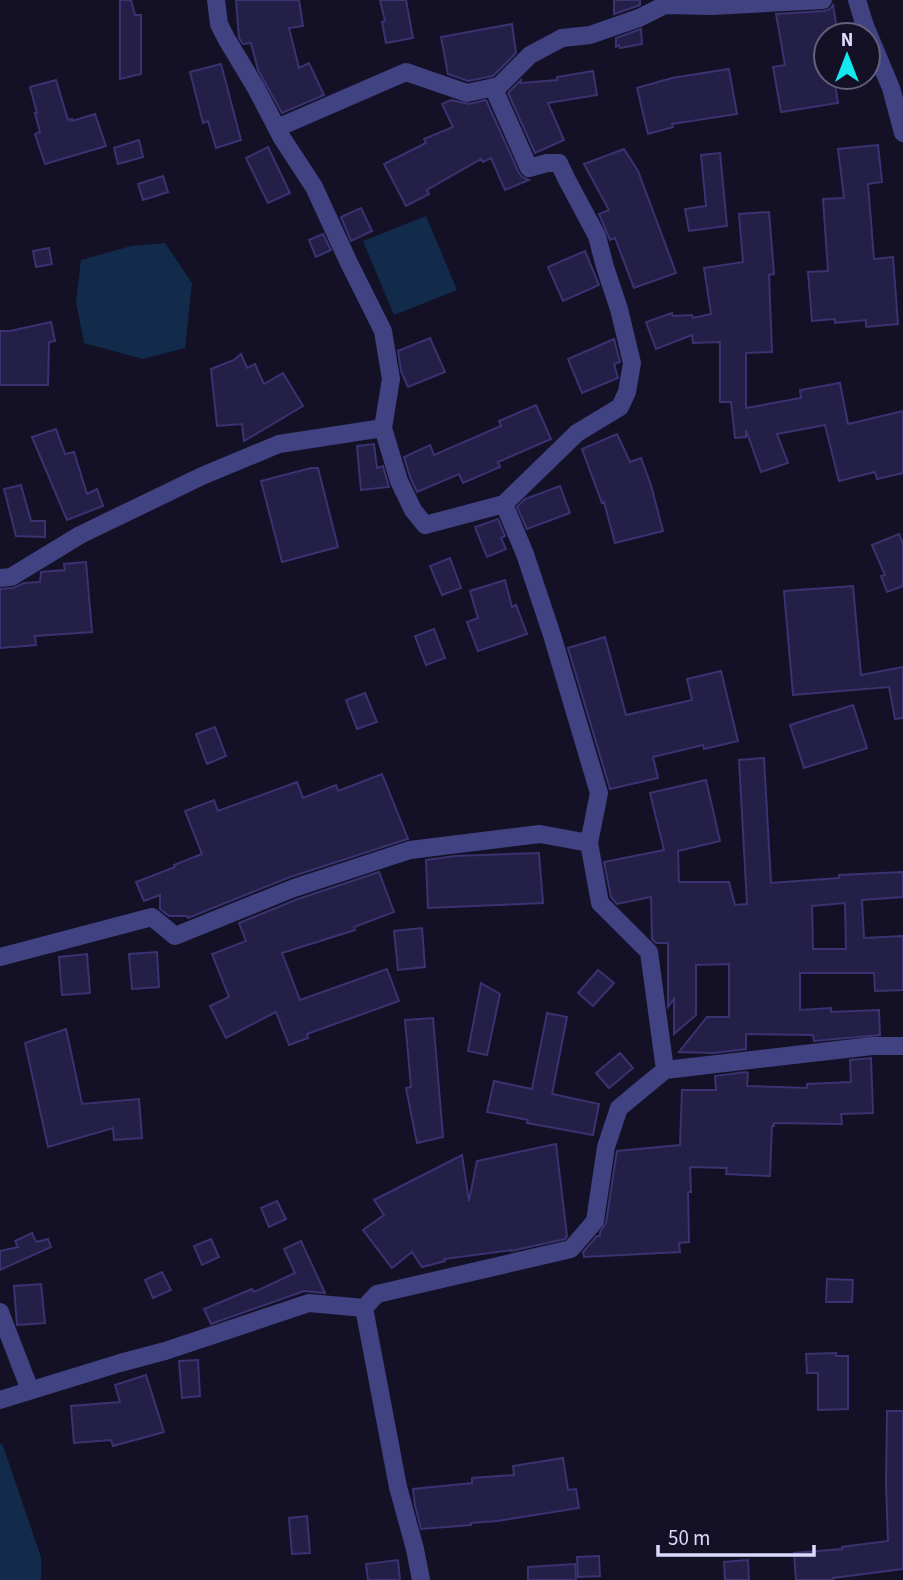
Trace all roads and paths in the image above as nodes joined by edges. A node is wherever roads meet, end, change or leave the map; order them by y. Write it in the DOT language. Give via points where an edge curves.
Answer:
graph roads {
  1 [pos="216,0"];
  2 [pos="823,0"];
  3 [pos="857,0"];
  4 [pos="667,3"];
  5 [pos="493,87"];
  6 [pos="277,128"];
  7 [pos="903,133"];
  8 [pos="383,428"];
  9 [pos="504,503"];
  10 [pos="0,578"];
  11 [pos="589,843"];
  12 [pos="0,957"];
  13 [pos="903,1046"];
  14 [pos="665,1070"];
  15 [pos="364,1308"];
  16 [pos="0,1312"];
  17 [pos="30,1390"];
  18 [pos="0,1399"];
  19 [pos="421,1580"];
  1 -- 6 [label="street" via="219,24"];
  2 -- 4 [label="street" via="712,6"];
  3 -- 7 [label="street"];
  4 -- 5 [label="street" via="590,35 562,38 530,55"];
  5 -- 6 [label="street" via="467,93 407,72"];
  5 -- 9 [label="street" via="529,168 559,163 597,236 632,363 620,407 577,433"];
  6 -- 8 [label="street" via="314,187 383,331 391,379"];
  8 -- 9 [label="street" via="399,481 425,524"];
  8 -- 10 [label="street" via="279,444 177,487 80,535 11,577"];
  9 -- 11 [label="street" via="552,635 599,793"];
  11 -- 12 [label="street" via="540,834 410,850 294,888 175,936 152,917"];
  11 -- 14 [label="street" via="600,903 649,952"];
  13 -- 14 [label="street"];
  14 -- 15 [label="street" via="619,1108 606,1147 595,1221 571,1249 377,1294"];
  15 -- 17 [label="street" via="309,1303"];
  15 -- 19 [label="street"];
  16 -- 17 [label="street"];
  17 -- 18 [label="street"];
}
